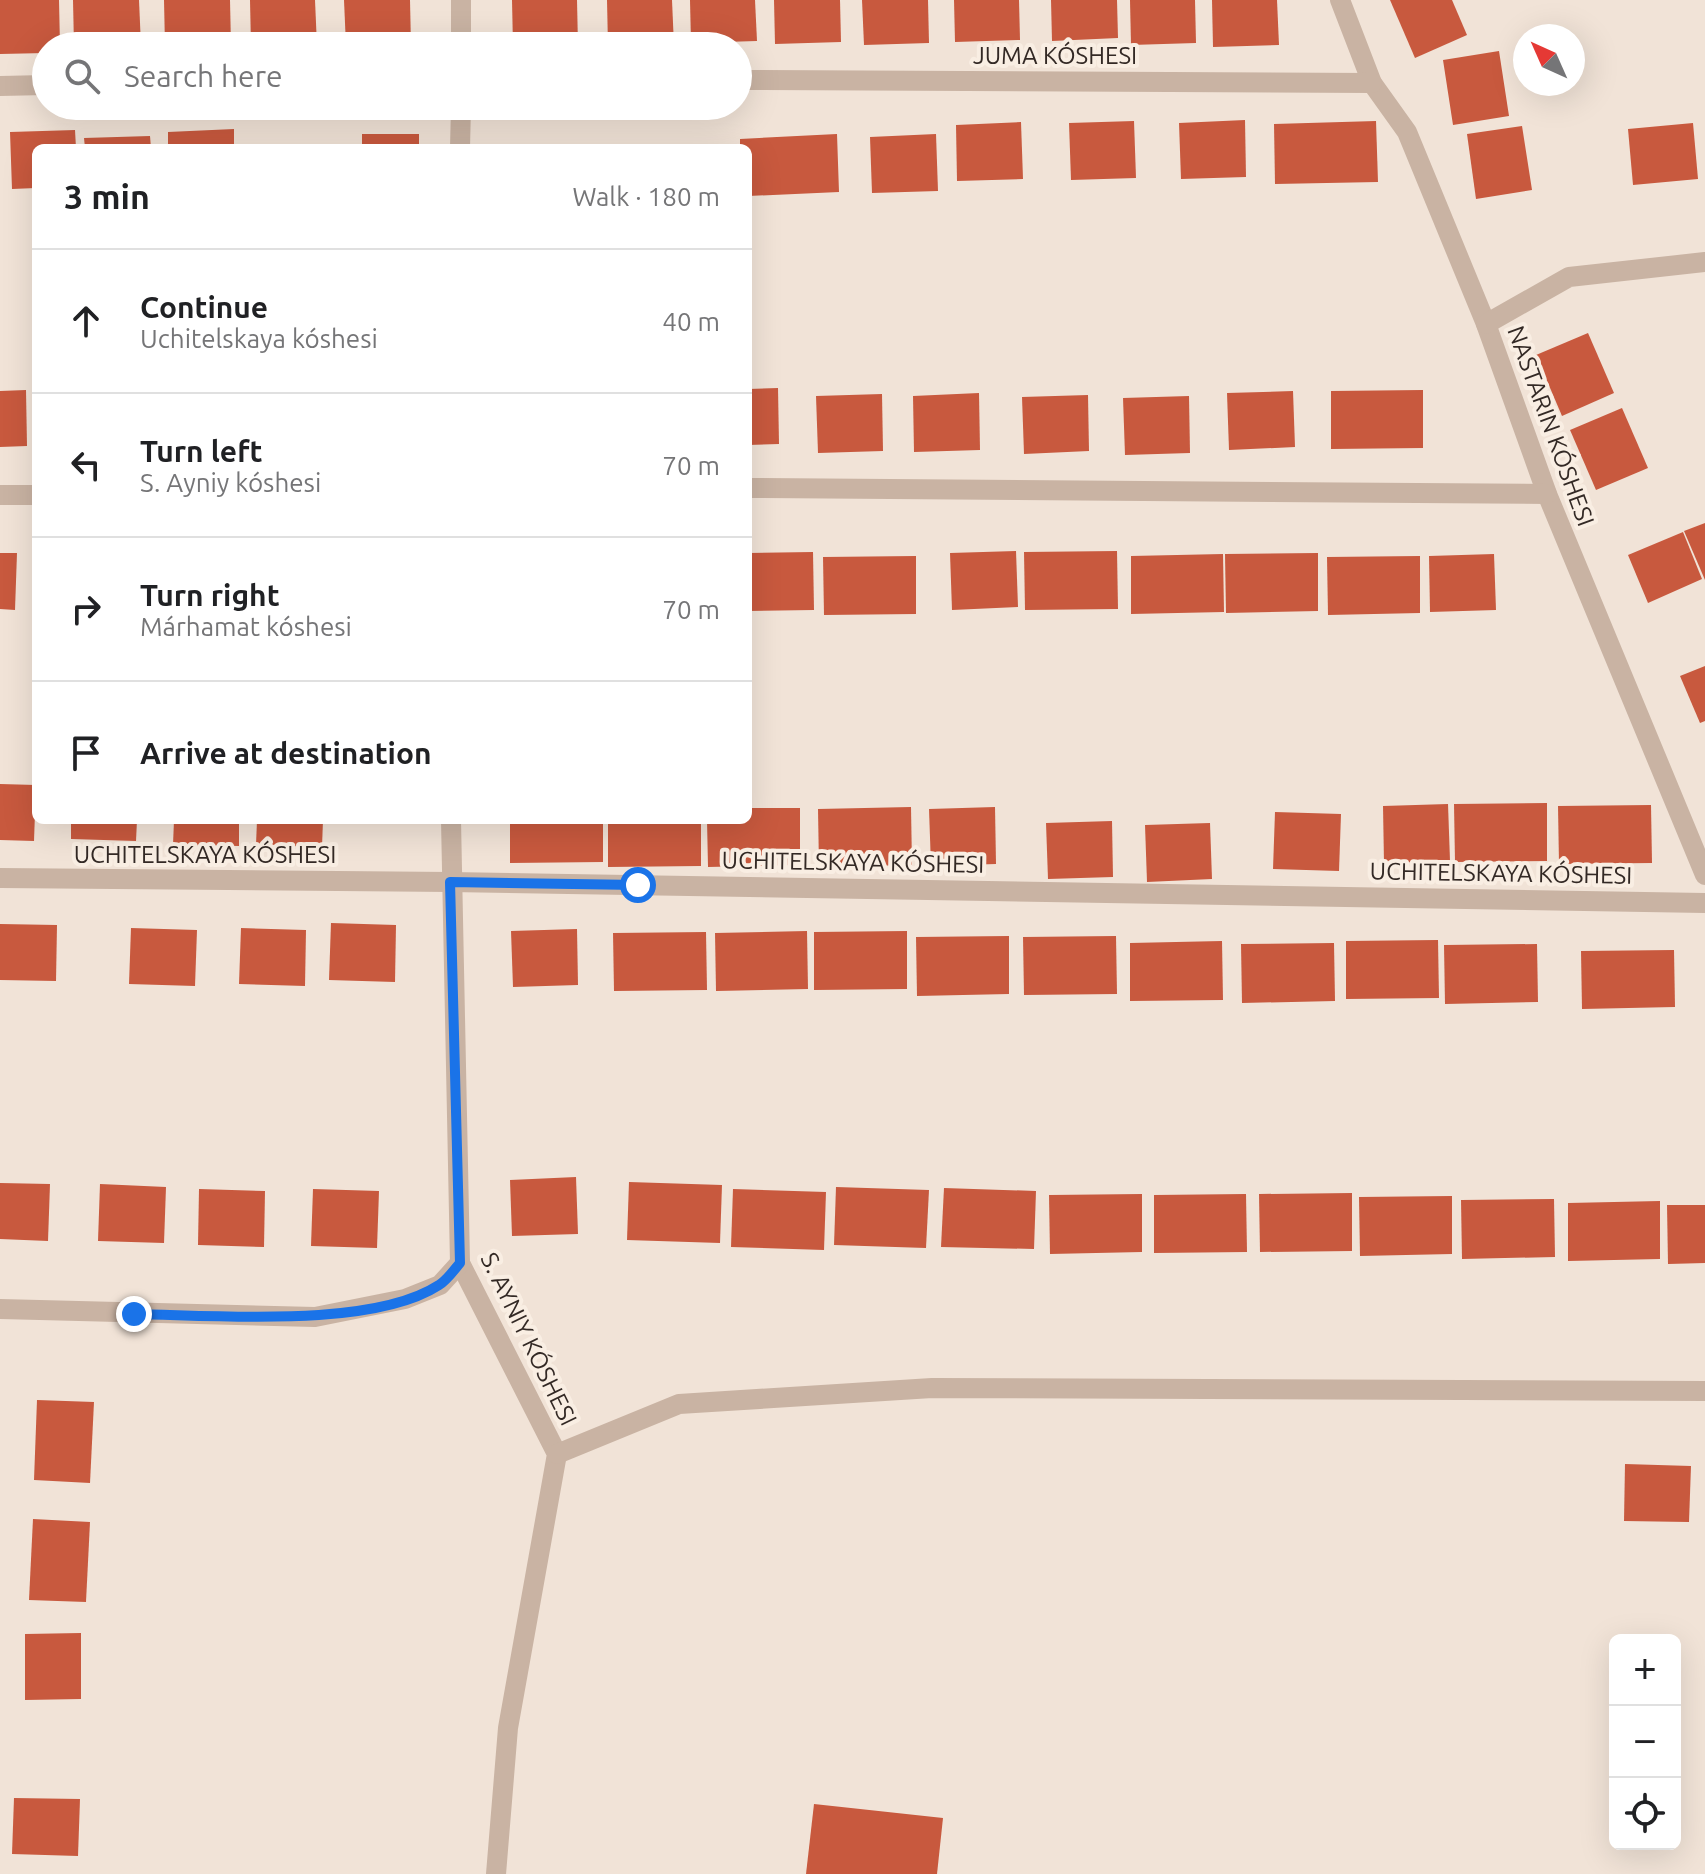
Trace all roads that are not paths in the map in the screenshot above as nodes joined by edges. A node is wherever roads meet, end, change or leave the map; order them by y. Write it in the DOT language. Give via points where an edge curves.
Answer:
graph roads {
  1 [pos="461,0"];
  2 [pos="1340,0"];
  3 [pos="461,32"];
  4 [pos="752,80"];
  5 [pos="1372,83"];
  6 [pos="32,85"];
  7 [pos="0,86"];
  8 [pos="461,120"];
  9 [pos="460,144"];
  10 [pos="1705,262"];
  11 [pos="1486,324"];
  12 [pos="752,488"];
  13 [pos="1547,494"];
  14 [pos="0,495"];
  15 [pos="32,495"];
  16 [pos="451,824"];
  17 [pos="1705,875"];
  18 [pos="0,878"];
  19 [pos="450,882"];
  20 [pos="1705,903"];
  21 [pos="460,1263"];
  22 [pos="0,1309"];
  23 [pos="1705,1391"];
  24 [pos="557,1454"];
  25 [pos="496,1874"];
  1 -- 3 [label="street"];
  2 -- 5 [label="street, NASTARIN KÓSHESI"];
  4 -- 5 [label="street, JUMA KÓSHESI"];
  5 -- 11 [label="street, NASTARIN KÓSHESI" via="1407,132"];
  6 -- 7 [label="street"];
  8 -- 9 [label="street"];
  10 -- 11 [label="street" via="1569,277"];
  11 -- 13 [label="street, NASTARIN KÓSHESI"];
  12 -- 13 [label="street"];
  13 -- 17 [label="street, NASTARIN KÓSHESI"];
  14 -- 15 [label="street"];
  16 -- 19 [label="street, S. AYNIY KÓSHESI"];
  18 -- 19 [label="street, UCHITELSKAYA KÓSHESI"];
  19 -- 20 [label="street, UCHITELSKAYA KÓSHESI"];
  19 -- 21 [label="street, S. AYNIY KÓSHESI"];
  21 -- 22 [label="street" via="440,1285 405,1299 315,1317"];
  21 -- 24 [label="street, S. AYNIY KÓSHESI"];
  23 -- 24 [label="street" via="932,1388 679,1404"];
  24 -- 25 [label="street, S. AYNIY KÓSHESI" via="508,1728"];
}
